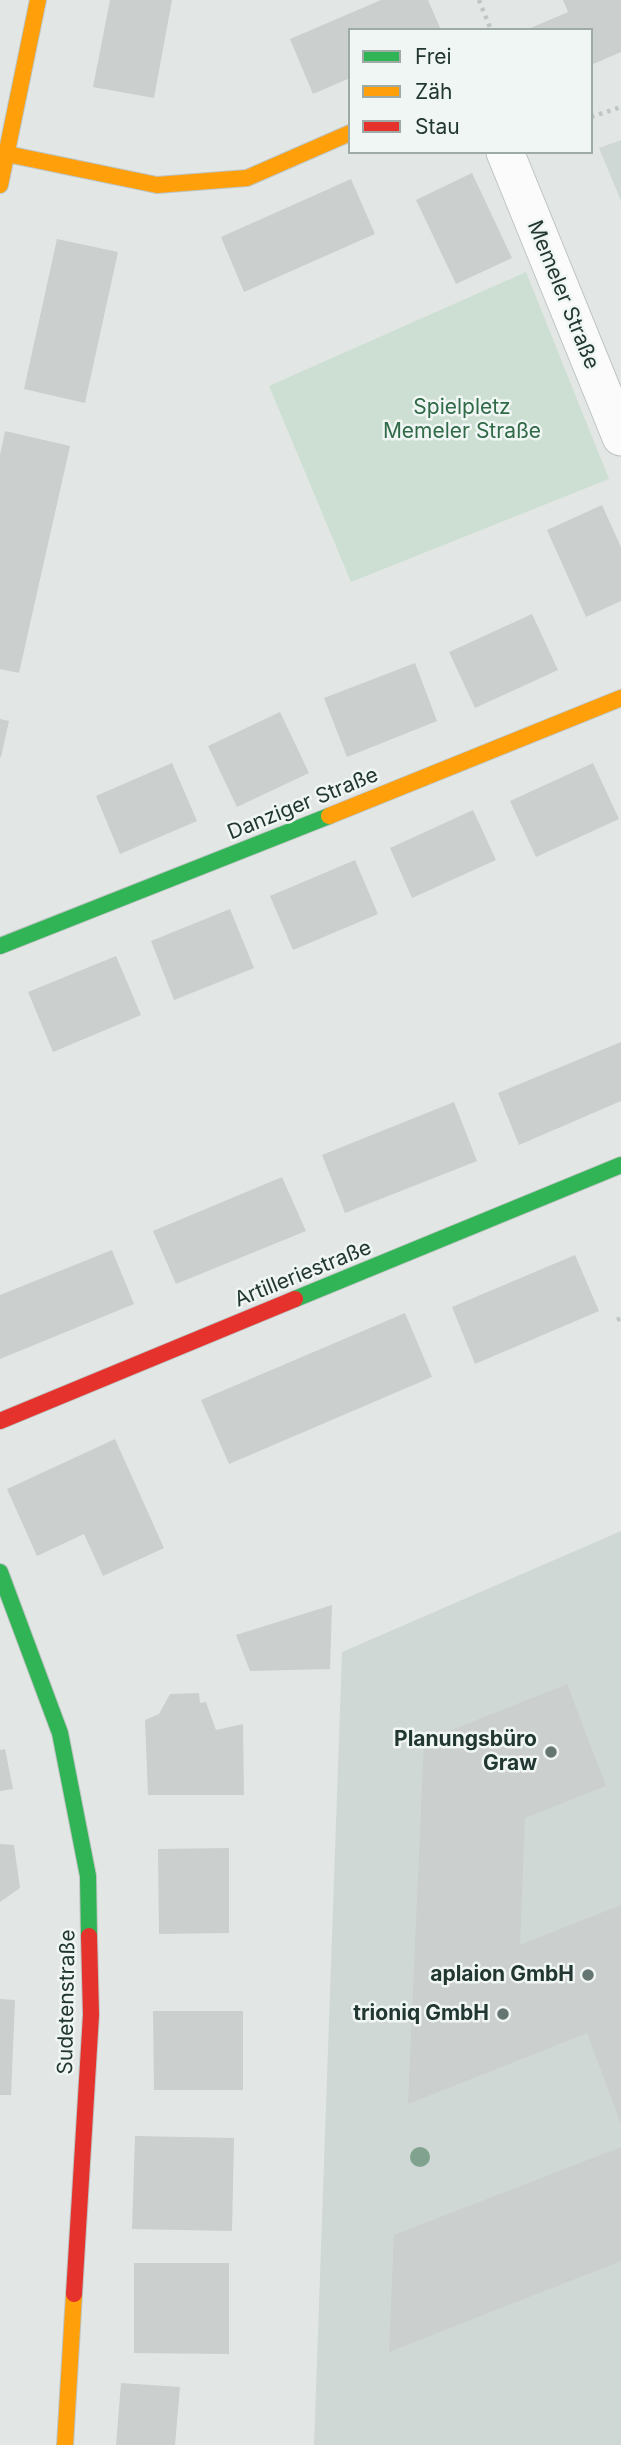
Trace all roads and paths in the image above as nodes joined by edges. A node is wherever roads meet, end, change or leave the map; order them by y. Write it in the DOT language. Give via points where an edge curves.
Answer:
graph roads {
  1 [pos="38,0"];
  2 [pos="479,0"];
  3 [pos="490,28"];
  4 [pos="621,107"];
  5 [pos="593,116"];
  6 [pos="348,134"];
  7 [pos="7,154"];
  8 [pos="506,154"];
  9 [pos="0,185"];
  10 [pos="621,437"];
  11 [pos="621,698"];
  12 [pos="0,946"];
  13 [pos="621,1166"];
  14 [pos="0,1421"];
  15 [pos="0,1572"];
  16 [pos="65,2445"];
  1 -- 7 [label="street"];
  2 -- 3 [label="path"];
  4 -- 5 [label="path"];
  6 -- 7 [label="street" via="247,178 157,185"];
  7 -- 9 [label="street"];
  8 -- 10 [label="street, Memeler Straße"];
  11 -- 12 [label="street, Danziger Straße"];
  13 -- 14 [label="street, Artilleriestraße"];
  15 -- 16 [label="street, Sudetenstraße" via="60,1733 88,1876 91,2015"];
}
